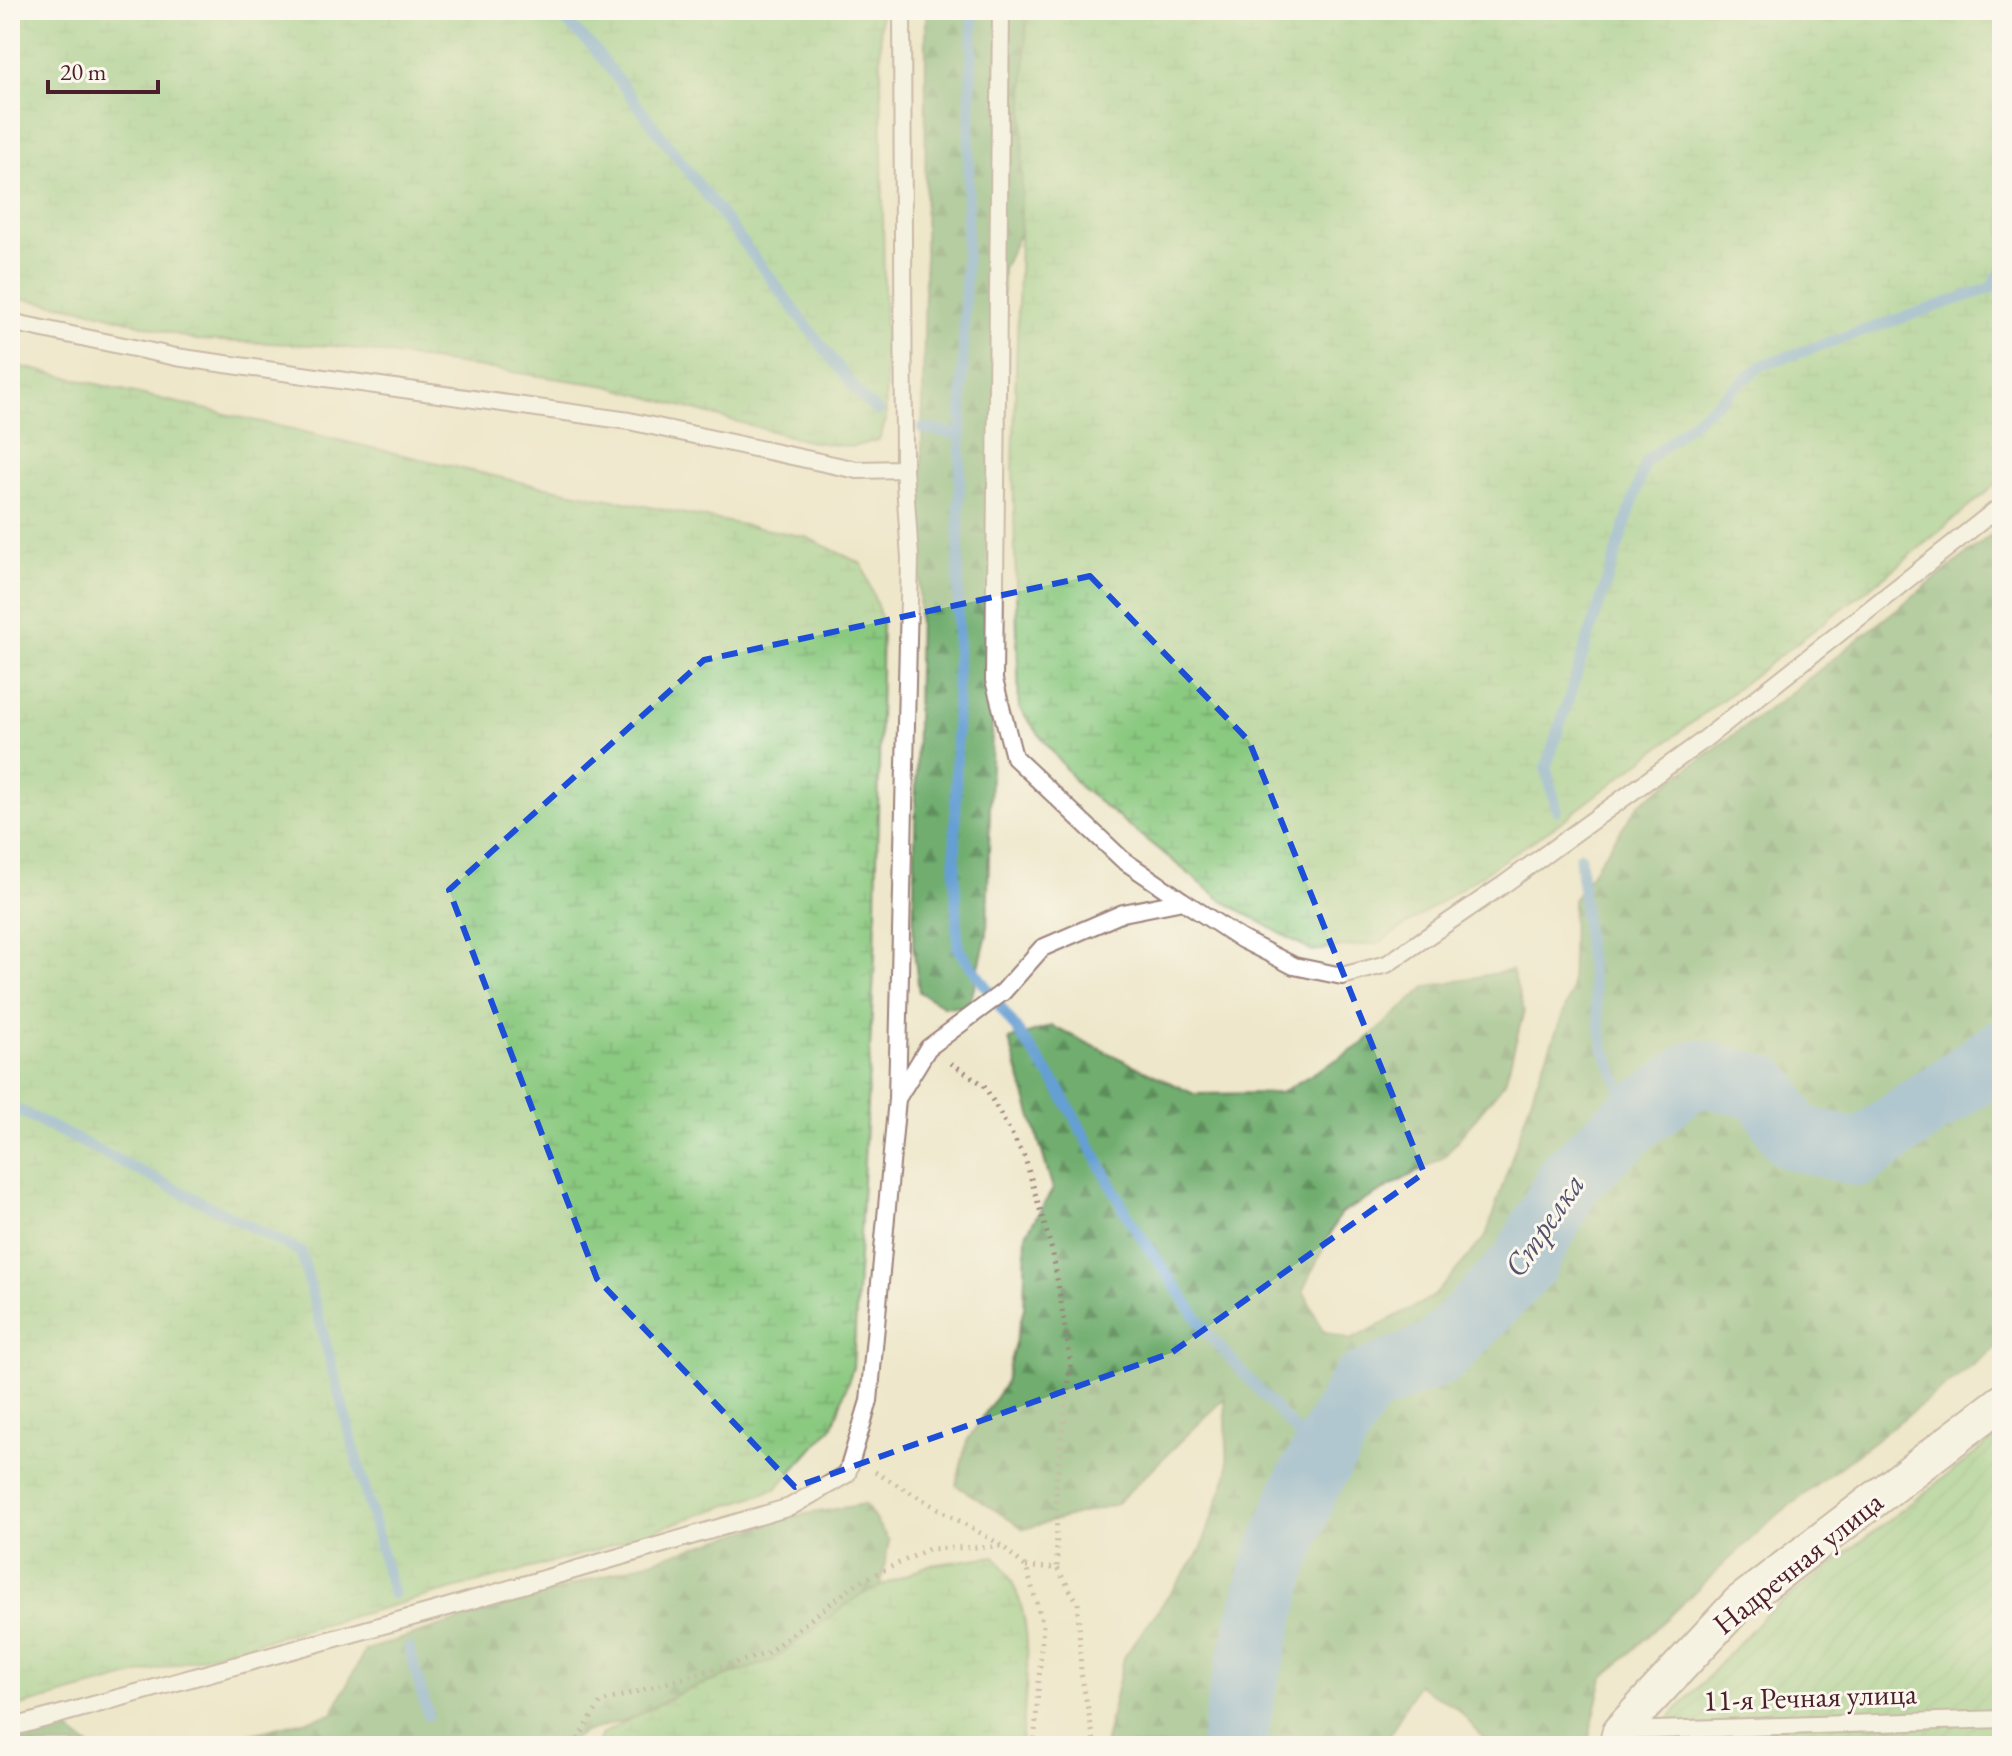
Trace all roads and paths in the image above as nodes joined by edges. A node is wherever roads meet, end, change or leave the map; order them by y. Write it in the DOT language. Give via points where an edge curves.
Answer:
graph roads {
  1 [pos="902,10"];
  2 [pos="1001,10"];
  3 [pos="10,322"];
  4 [pos="904,469"];
  5 [pos="2002,505"];
  6 [pos="1183,901"];
  7 [pos="928,1048"];
  8 [pos="897,1099"];
  9 [pos="2002,1402"];
  10 [pos="852,1459"];
  11 [pos="1002,1546"];
  12 [pos="1026,1567"];
  13 [pos="1057,1568"];
  14 [pos="2002,1719"];
  15 [pos="10,1728"];
  16 [pos="1618,1739"];
  17 [pos="574,1746"];
  18 [pos="1034,1746"];
  19 [pos="1095,1746"];
  1 -- 4 [label="lane"];
  2 -- 6 [label="lane" via="994,680 1014,757 1123,860"];
  3 -- 4 [label="lane" via="176,357 629,421 857,470"];
  4 -- 8 [label="lane" via="910,558"];
  5 -- 6 [label="lane" via="1701,742 1387,964 1342,976 1294,966"];
  6 -- 7 [label="lane" via="1123,913 1042,948 1003,992"];
  7 -- 8 [label="lane"];
  7 -- 13 [label="path" via="984,1085 1025,1158 1053,1254 1071,1364 1056,1485"];
  8 -- 10 [label="lane" via="869,1401"];
  9 -- 16 [label="street, Надречная улица" via="1739,1603"];
  10 -- 11 [label="path"];
  10 -- 15 [label="lane" via="847,1474 790,1507"];
  11 -- 12 [label="path"];
  11 -- 17 [label="path" via="929,1549 857,1583 766,1654 601,1702"];
  12 -- 13 [label="path"];
  12 -- 18 [label="path" via="1043,1625"];
  13 -- 19 [label="path" via="1078,1603 1081,1673"];
  14 -- 16 [label="lane, 11-я Речная улица"];
}
